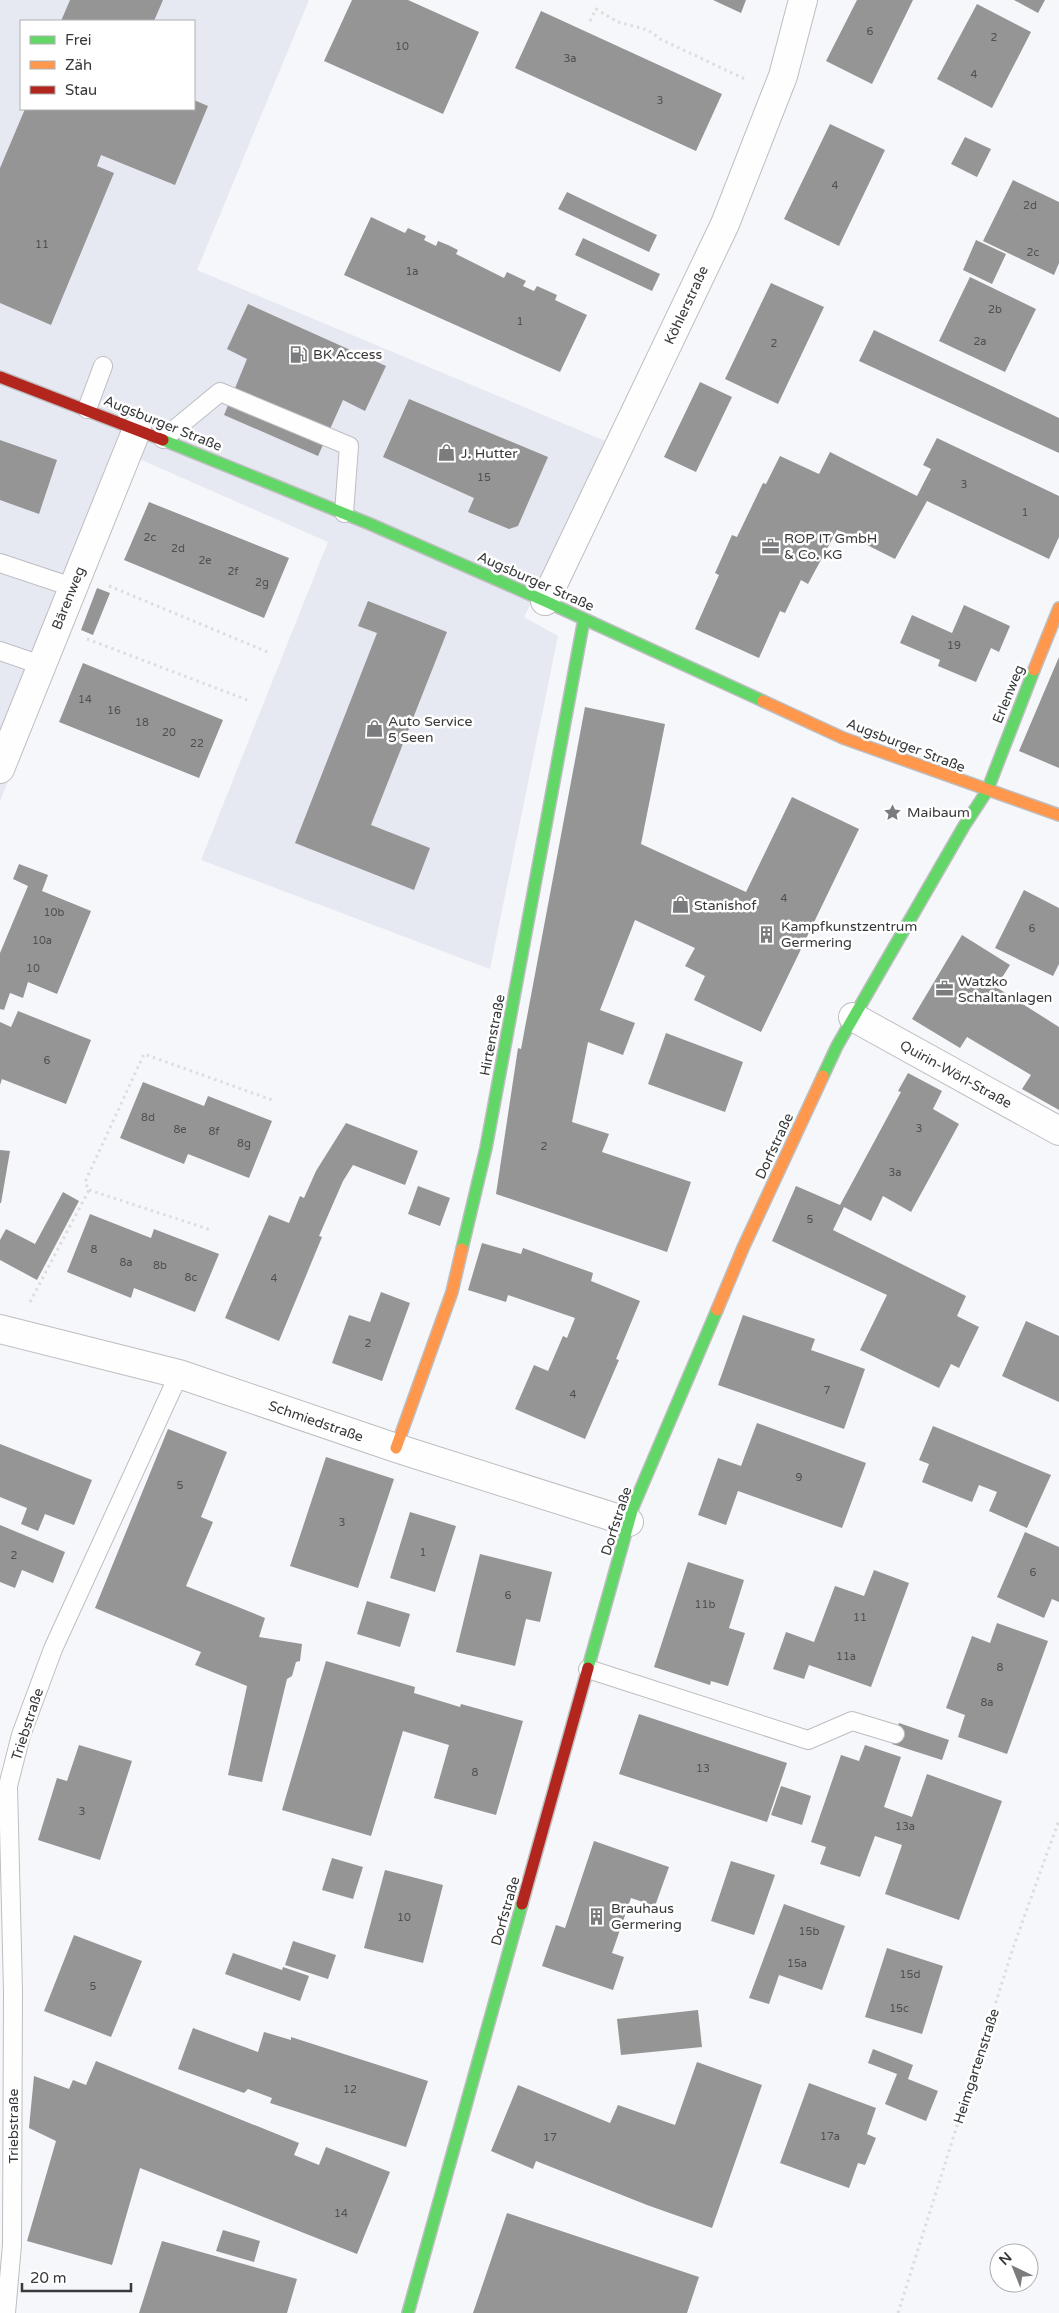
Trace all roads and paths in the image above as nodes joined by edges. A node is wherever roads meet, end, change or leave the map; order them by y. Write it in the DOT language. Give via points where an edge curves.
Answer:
graph roads {
  1 [pos="803,0"];
  2 [pos="590,21"];
  3 [pos="776,94"];
  4 [pos="103,366"];
  5 [pos="0,377"];
  6 [pos="87,409"];
  7 [pos="137,428"];
  8 [pos="163,439"];
  9 [pos="344,513"];
  10 [pos="0,563"];
  11 [pos="75,580"];
  12 [pos="545,601"];
  13 [pos="1059,608"];
  14 [pos="584,619"];
  15 [pos="56,628"];
  16 [pos="0,651"];
  17 [pos="270,653"];
  18 [pos="41,665"];
  19 [pos="250,701"];
  20 [pos="0,769"];
  21 [pos="987,791"];
  22 [pos="1059,815"];
  23 [pos="854,1017"];
  24 [pos="275,1102"];
  25 [pos="1059,1131"];
  26 [pos="89,1190"];
  27 [pos="211,1230"];
  28 [pos="7,1330"];
  29 [pos="179,1374"];
  30 [pos="396,1448"];
  31 [pos="629,1522"];
  32 [pos="588,1669"];
  33 [pos="895,1734"];
  34 [pos="1059,1820"];
  35 [pos="6,2313"];
  36 [pos="408,2313"];
  37 [pos="898,2313"];
  1 -- 3 [label="street, Köhlerstraße"];
  2 -- 3 [label="path" via="596,9 618,22 648,30 660,39"];
  3 -- 12 [label="street, Köhlerstraße" via="725,224"];
  4 -- 6 [label="lane"];
  5 -- 6 [label="street, Augsburger Straße"];
  6 -- 7 [label="street, Augsburger Straße"];
  7 -- 8 [label="street, Augsburger Straße"];
  7 -- 11 [label="street, Bärenweg"];
  8 -- 9 [label="street, Augsburger Straße"];
  8 -- 9 [label="lane" via="220,392 349,446"];
  9 -- 12 [label="street, Augsburger Straße"];
  10 -- 11 [label="lane"];
  11 -- 15 [label="street, Bärenweg"];
  11 -- 17 [label="path"];
  12 -- 14 [label="street, Augsburger Straße"];
  13 -- 21 [label="street, Erlenweg"];
  14 -- 21 [label="street, Augsburger Straße" via="842,738"];
  14 -- 30 [label="street, Hirtenstraße" via="486,1148 452,1292"];
  15 -- 18 [label="street, Bärenweg"];
  15 -- 19 [label="path"];
  16 -- 18 [label="lane"];
  18 -- 20 [label="street, Bärenweg"];
  21 -- 22 [label="street, Augsburger Straße"];
  21 -- 23 [label="street, Dorfstraße"];
  23 -- 25 [label="street, Quirin-Wörl-Straße"];
  23 -- 31 [label="street, Dorfstraße" via="743,1248"];
  24 -- 26 [label="path" via="144,1054 84,1182"];
  26 -- 27 [label="path"];
  26 -- 28 [label="path"];
  28 -- 29 [label="street, Schmiedstraße"];
  29 -- 30 [label="street, Schmiedstraße"];
  29 -- 35 [label="lane, Triebstraße" via="53,1648 21,1735 8,1786 13,2176 12,2245"];
  30 -- 31 [label="street, Schmiedstraße"];
  31 -- 32 [label="street, Dorfstraße"];
  32 -- 33 [label="lane" via="808,1740 852,1721"];
  32 -- 36 [label="street, Dorfstraße"];
  34 -- 37 [label="path, Heimgartenstraße" via="1014,1948"];
}
